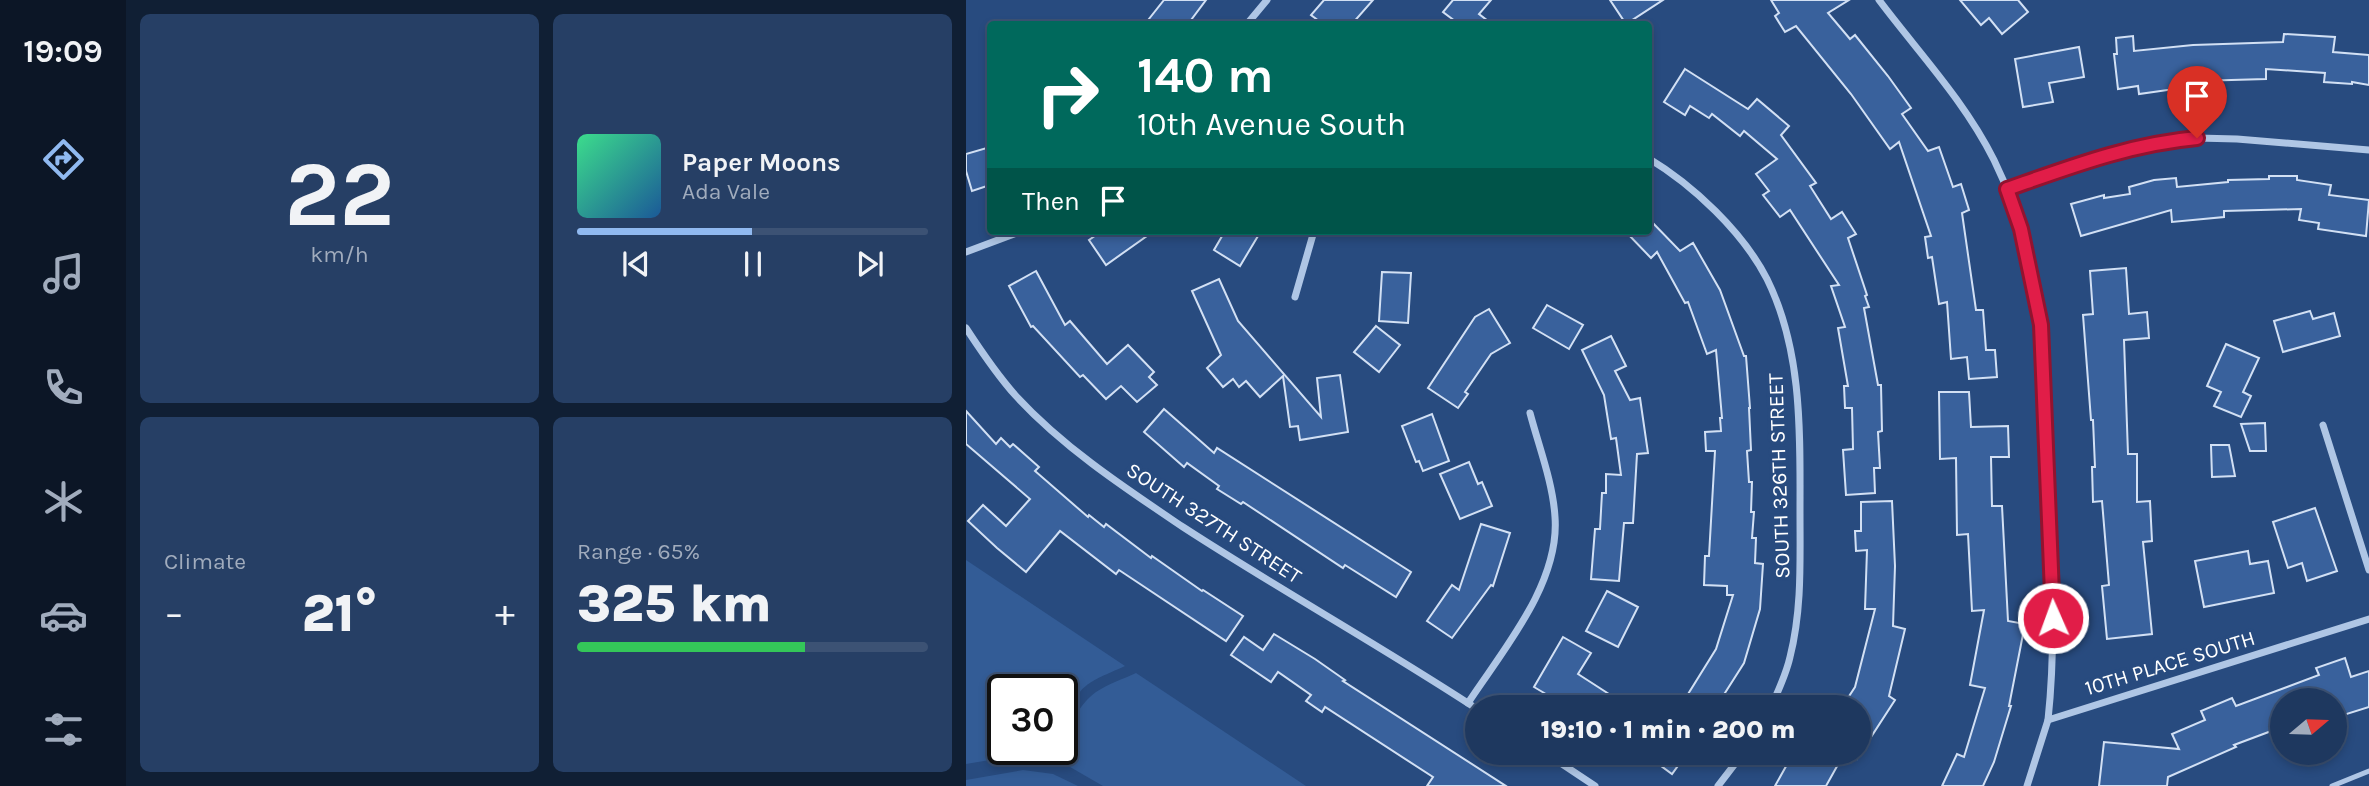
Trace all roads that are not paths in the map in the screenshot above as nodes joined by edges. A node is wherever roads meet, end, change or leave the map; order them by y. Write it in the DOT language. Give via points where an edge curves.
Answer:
graph roads {
  1 [pos="1267,0"];
  2 [pos="1879,0"];
  3 [pos="1250,21"];
  4 [pos="2369,150"];
  5 [pos="1652,161"];
  6 [pos="2007,189"];
  7 [pos="1011,235"];
  8 [pos="1313,235"];
  9 [pos="966,252"];
  10 [pos="1295,297"];
  11 [pos="966,328"];
  12 [pos="1530,414"];
  13 [pos="2323,425"];
  14 [pos="2369,570"];
  15 [pos="2369,620"];
  16 [pos="1474,695"];
  17 [pos="1776,695"];
  18 [pos="1465,701"];
  19 [pos="2048,720"];
  20 [pos="1564,765"];
  21 [pos="1734,765"];
  22 [pos="2369,771"];
  23 [pos="1595,786"];
  24 [pos="1718,786"];
  25 [pos="2027,786"];
  26 [pos="2332,786"];
  1 -- 3 [label="street"];
  2 -- 6 [label="street" via="1944,81 1993,158"];
  4 -- 6 [label="street" via="2237,139 2164,141"];
  5 -- 17 [label="street, SOUTH 326TH STREET" via="1707,202 1739,239 1766,278 1786,327 1796,377 1800,595 1790,659"];
  6 -- 19 [label="street" via="2021,229 2041,325 2053,618"];
  7 -- 9 [label="street"];
  8 -- 10 [label="street"];
  11 -- 18 [label="street, SOUTH 327TH STREET" via="1017,397 1125,488"];
  12 -- 16 [label="street" via="1553,503 1555,532 1548,567 1520,629"];
  13 -- 14 [label="street"];
  15 -- 19 [label="street, 10TH PLACE SOUTH"];
  19 -- 25 [label="street"];
  20 -- 23 [label="street"];
  21 -- 24 [label="street"];
  22 -- 26 [label="lane"];
}
